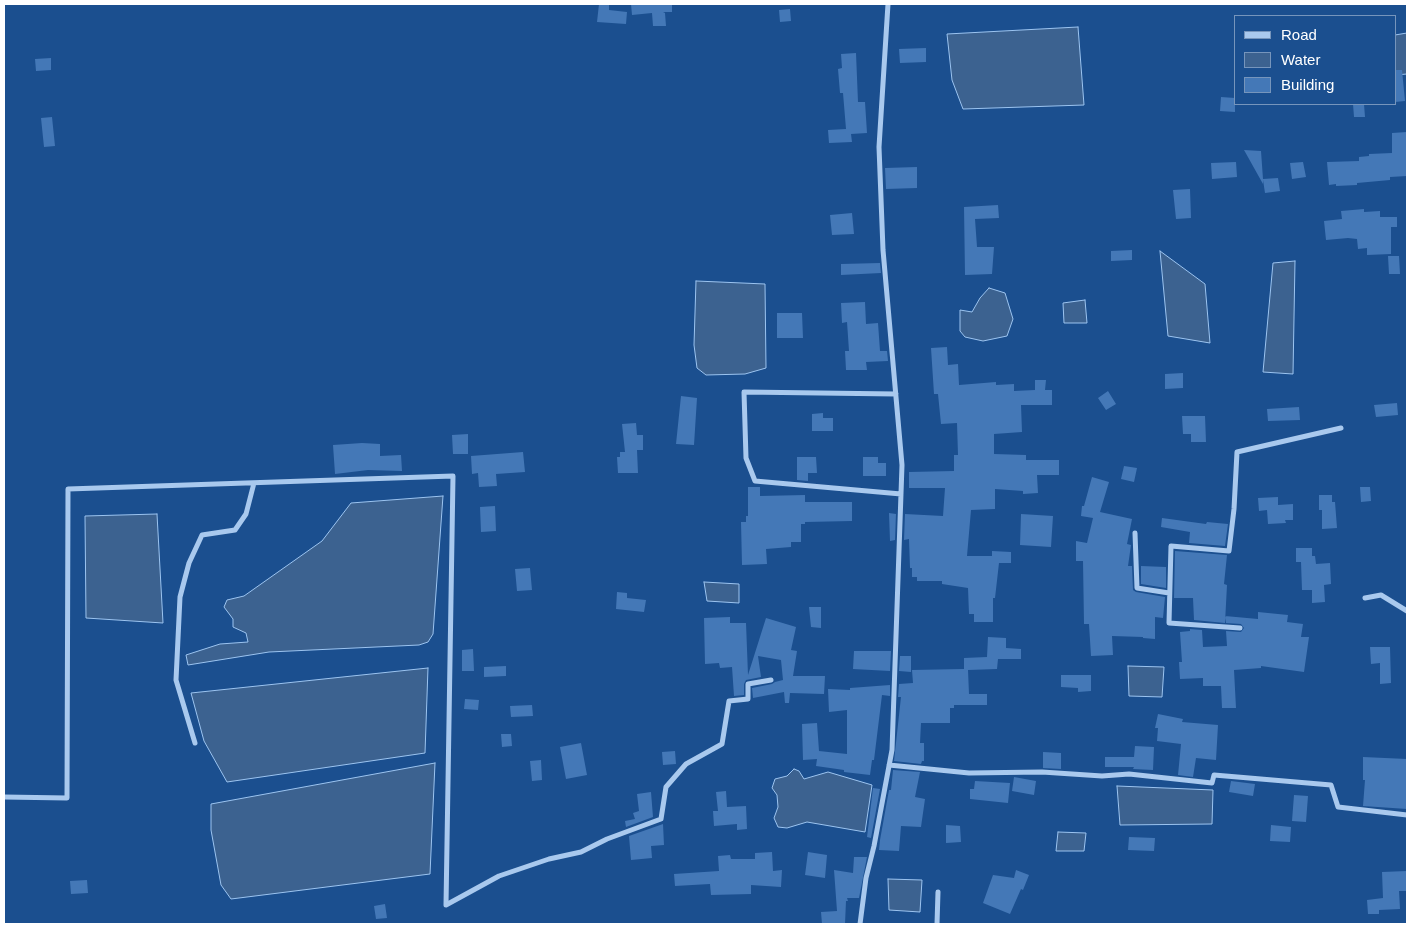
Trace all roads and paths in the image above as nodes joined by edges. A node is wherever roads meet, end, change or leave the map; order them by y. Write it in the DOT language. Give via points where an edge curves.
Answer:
graph roads {
  1 [pos="888,4"];
  2 [pos="896,394"];
  3 [pos="1341,428"];
  4 [pos="254,483"];
  5 [pos="901,494"];
  6 [pos="1135,533"];
  7 [pos="1169,593"];
  8 [pos="1365,598"];
  9 [pos="1407,611"];
  10 [pos="1240,628"];
  11 [pos="772,680"];
  12 [pos="195,743"];
  13 [pos="889,765"];
  14 [pos="4,797"];
  15 [pos="1407,815"];
  16 [pos="938,892"];
  17 [pos="860,924"];
  18 [pos="937,924"];
  1 -- 2 [label="street" via="880,147 883,250"];
  2 -- 5 [label="street"];
  2 -- 5 [label="street" via="744,392 746,458 755,480"];
  3 -- 7 [label="street" via="1237,452 1229,551 1171,546"];
  4 -- 11 [label="street" via="453,476 446,905 500,876 581,852 661,819 666,787 686,764 722,744 729,702 748,699 748,684"];
  4 -- 12 [label="street" via="246,514 235,530 202,535 189,563 180,597 176,680"];
  4 -- 14 [label="street" via="68,489 67,798"];
  5 -- 13 [label="street"];
  6 -- 7 [label="street" via="1137,588"];
  7 -- 10 [label="street" via="1169,623"];
  8 -- 9 [label="street" via="1381,596"];
  13 -- 15 [label="street" via="969,772 1128,774 1212,783 1214,775 1331,785 1338,807"];
  13 -- 17 [label="street"];
  16 -- 18 [label="street"];
}
